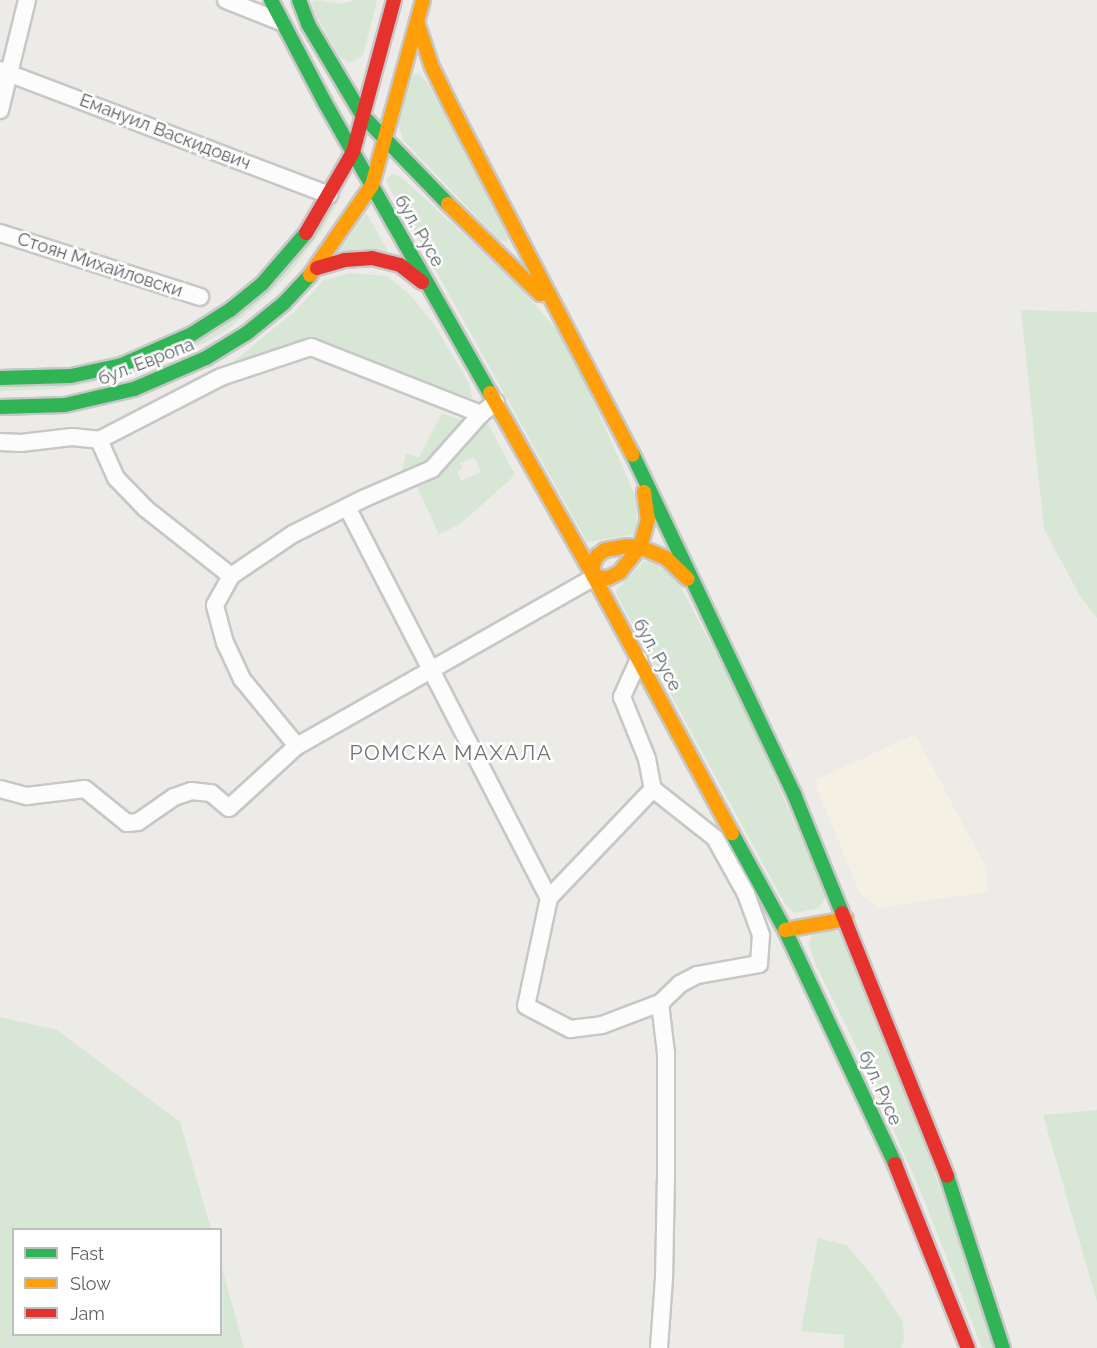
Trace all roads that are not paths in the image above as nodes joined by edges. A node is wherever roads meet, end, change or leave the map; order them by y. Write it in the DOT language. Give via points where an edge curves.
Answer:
graph roads {
  1 [pos="27,0"];
  2 [pos="226,0"];
  3 [pos="271,0"];
  4 [pos="299,0"];
  5 [pos="394,0"];
  6 [pos="423,0"];
  7 [pos="281,22"];
  8 [pos="417,22"];
  9 [pos="4,71"];
  10 [pos="0,110"];
  11 [pos="362,115"];
  12 [pos="385,141"];
  13 [pos="353,152"];
  14 [pos="372,185"];
  15 [pos="329,195"];
  16 [pos="0,232"];
  17 [pos="317,268"];
  18 [pos="435,295"];
  19 [pos="200,297"];
  20 [pos="562,321"];
  21 [pos="0,378"];
  22 [pos="496,402"];
  23 [pos="0,407"];
  24 [pos="481,414"];
  25 [pos="99,440"];
  26 [pos="0,442"];
  27 [pos="632,453"];
  28 [pos="347,507"];
  29 [pos="640,547"];
  30 [pos="231,576"];
  31 [pos="594,577"];
  32 [pos="710,612"];
  33 [pos="639,659"];
  34 [pos="431,671"];
  35 [pos="297,746"];
  36 [pos="0,789"];
  37 [pos="653,789"];
  38 [pos="549,898"];
  39 [pos="846,919"];
  40 [pos="785,930"];
  41 [pos="660,1003"];
  42 [pos="659,1348"];
  43 [pos="968,1348"];
  44 [pos="1003,1348"];
  1 -- 9 [label="street"];
  2 -- 7 [label="street"];
  3 -- 7 [label="main road, бул. Русе"];
  4 -- 11 [label="main road, бул. Русе" via="313,32"];
  5 -- 11 [label="main road, бул. Европа"];
  6 -- 8 [label="main road, бул. Европа"];
  7 -- 13 [label="main road, бул. Русе"];
  8 -- 12 [label="main road, бул. Европа"];
  8 -- 20 [label="main road, бул. Русе" via="432,67"];
  9 -- 10 [label="street"];
  9 -- 15 [label="street, Емануил Васкидович"];
  11 -- 12 [label="main road, бул. Русе"];
  11 -- 13 [label="main road, бул. Европа"];
  12 -- 14 [label="main road, бул. Европа"];
  12 -- 20 [label="main road, бул. Русе" via="530,283"];
  13 -- 14 [label="main road, бул. Русе"];
  13 -- 15 [label="main road, бул. Европа"];
  14 -- 17 [label="main road, бул. Европа"];
  14 -- 18 [label="main road, бул. Русе"];
  15 -- 21 [label="main road, бул. Европа" via="305,235 262,284 192,334 100,371 45,379"];
  16 -- 19 [label="street, Стоян Михайловски"];
  17 -- 18 [label="main road" via="345,260 388,261 413,273"];
  17 -- 23 [label="main road, бул. Европа" via="266,319 185,369 89,401"];
  18 -- 22 [label="main road, бул. Русе"];
  20 -- 27 [label="main road, бул. Русе"];
  22 -- 24 [label="street"];
  22 -- 31 [label="main road, бул. Русе"];
  24 -- 25 [label="street" via="310,348 220,377"];
  24 -- 28 [label="street" via="432,469"];
  25 -- 26 [label="street" via="72,437"];
  25 -- 30 [label="street" via="116,478 146,509"];
  27 -- 29 [label="main road" via="648,509"];
  27 -- 32 [label="main road, бул. Русе"];
  28 -- 30 [label="street" via="293,534"];
  28 -- 34 [label="street"];
  29 -- 31 [label="main road" via="620,572 608,578"];
  29 -- 31 [label="main road" via="617,547 600,553 594,560"];
  29 -- 32 [label="main road" via="680,568"];
  30 -- 35 [label="street" via="215,605 225,644 242,679"];
  31 -- 33 [label="main road, бул. Русе"];
  31 -- 34 [label="street"];
  32 -- 39 [label="main road, бул. Русе" via="794,794"];
  33 -- 37 [label="street" via="622,697 647,759"];
  33 -- 40 [label="main road, бул. Русе"];
  34 -- 35 [label="street"];
  34 -- 38 [label="street"];
  35 -- 36 [label="street" via="229,808 211,793 192,791 174,797 138,822 127,823 85,789 27,796"];
  37 -- 38 [label="street"];
  37 -- 41 [label="street" via="715,838 746,894 761,935 759,964 697,975 680,984"];
  38 -- 41 [label="street" via="526,1006 570,1029 602,1025"];
  39 -- 40 [label="main road"];
  39 -- 44 [label="main road, бул. Русе" via="945,1167"];
  40 -- 43 [label="main road, бул. Русе" via="878,1126"];
  41 -- 42 [label="street" via="666,1053 666,1176"];
}
